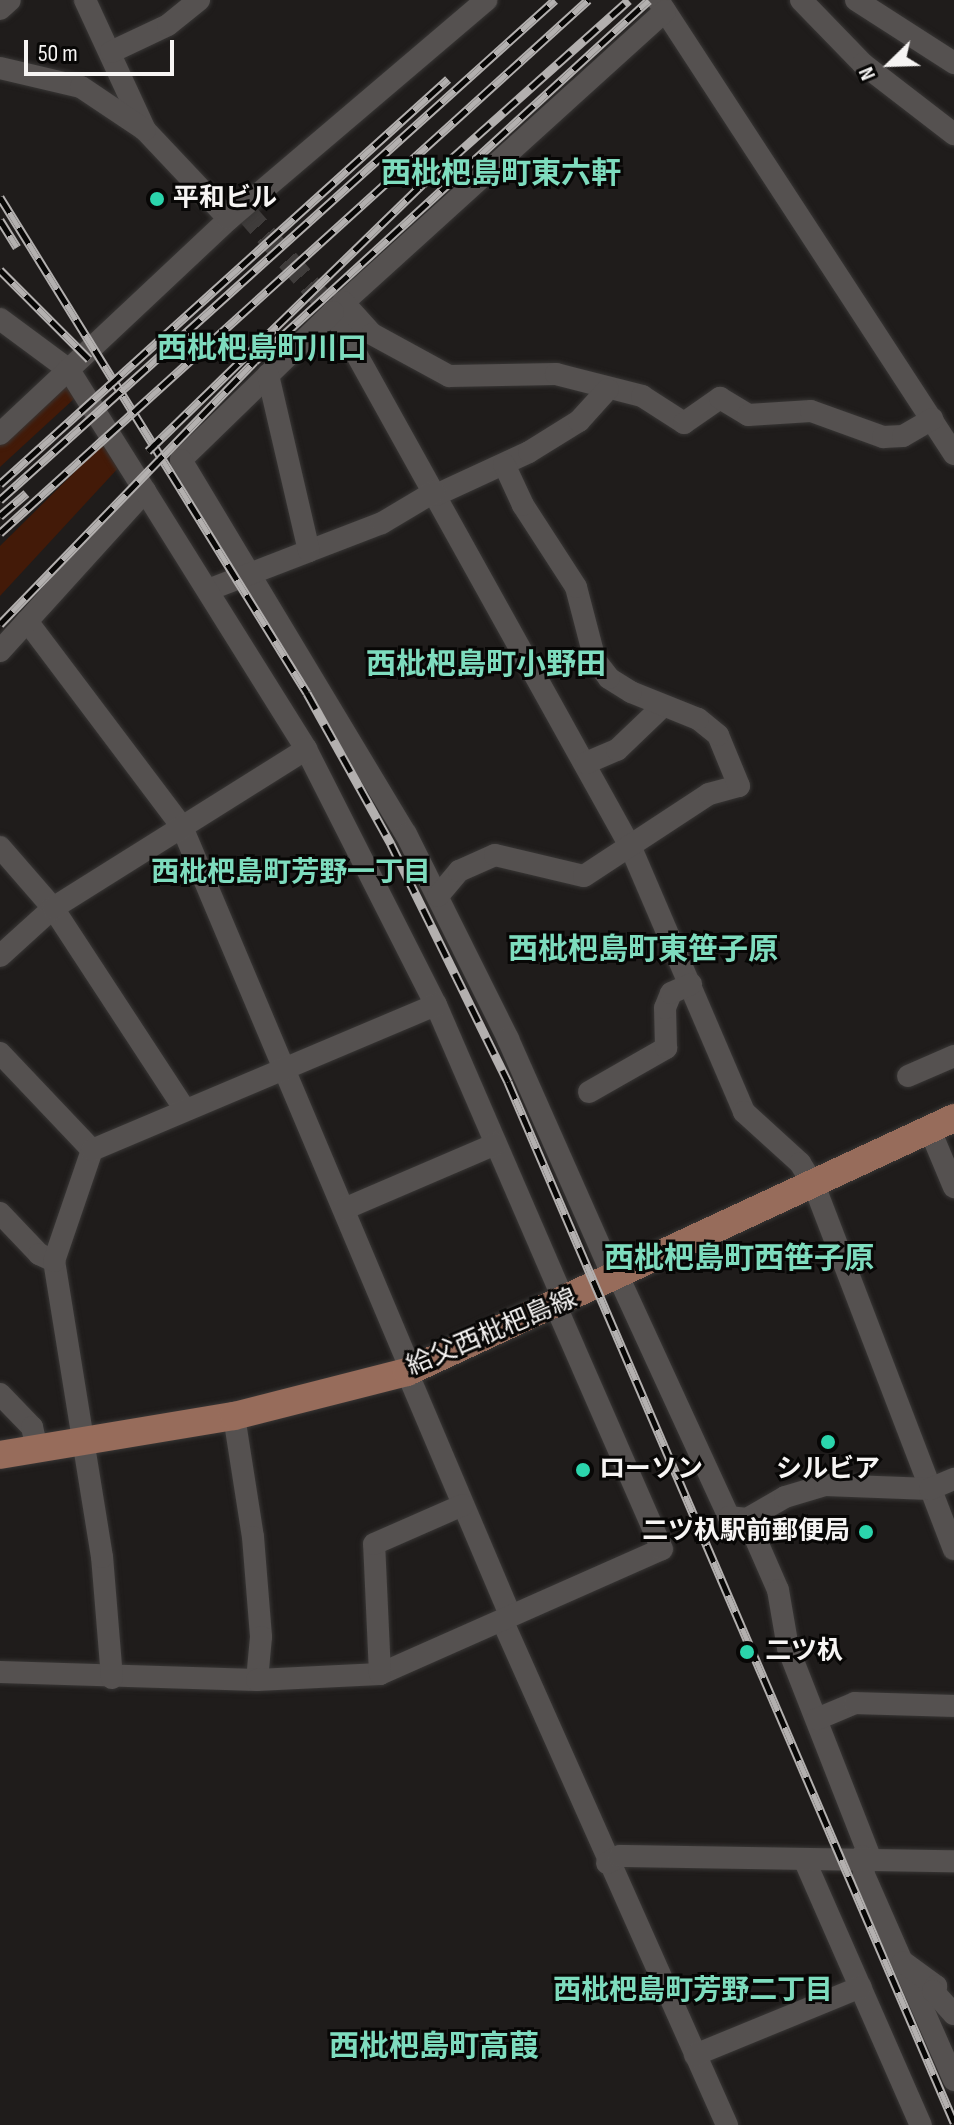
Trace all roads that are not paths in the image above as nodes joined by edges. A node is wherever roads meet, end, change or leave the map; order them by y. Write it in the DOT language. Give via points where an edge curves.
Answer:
graph roads {
  1 [pos="10,0"];
  2 [pos="85,0"];
  3 [pos="199,0"];
  4 [pos="486,0"];
  5 [pos="801,0"];
  6 [pos="856,0"];
  7 [pos="665,5"];
  8 [pos="0,9"];
  9 [pos="111,52"];
  10 [pos="954,63"];
  11 [pos="0,68"];
  12 [pos="145,130"];
  13 [pos="954,134"];
  14 [pos="229,219"];
  15 [pos="338,307"];
  16 [pos="0,319"];
  17 [pos="69,370"];
  18 [pos="268,375"];
  19 [pos="608,389"];
  20 [pos="933,419"];
  21 [pos="0,434"];
  22 [pos="954,454"];
  23 [pos="504,464"];
  24 [pos="145,491"];
  25 [pos="435,494"];
  26 [pos="309,551"];
  27 [pos="249,570"];
  28 [pos="208,590"];
  29 [pos="27,621"];
  30 [pos="0,651"];
  31 [pos="662,707"];
  32 [pos="306,749"];
  33 [pos="586,763"];
  34 [pos="182,827"];
  35 [pos="0,847"];
  36 [pos="631,848"];
  37 [pos="438,896"];
  38 [pos="53,908"];
  39 [pos="0,956"];
  40 [pos="691,984"];
  41 [pos="436,1005"];
  42 [pos="0,1053"];
  43 [pos="954,1056"];
  44 [pos="284,1067"];
  45 [pos="908,1076"];
  46 [pos="589,1092"];
  47 [pos="185,1110"];
  48 [pos="942,1124"];
  49 [pos="496,1144"];
  50 [pos="92,1150"];
  51 [pos="814,1185"];
  52 [pos="954,1187"];
  53 [pos="344,1209"];
  54 [pos="0,1213"];
  55 [pos="54,1261"];
  56 [pos="617,1279"];
  57 [pos="560,1305"];
  58 [pos="409,1371"];
  59 [pos="0,1394"];
  60 [pos="234,1416"];
  61 [pos="83,1442"];
  62 [pos="37,1449"];
  63 [pos="0,1455"];
  64 [pos="954,1479"];
  65 [pos="930,1489"];
  66 [pos="463,1505"];
  67 [pos="747,1519"];
  68 [pos="954,1549"];
  69 [pos="507,1619"];
  70 [pos="0,1672"];
  71 [pos="380,1674"];
  72 [pos="112,1678"];
  73 [pos="257,1680"];
  74 [pos="954,1706"];
  75 [pos="817,1719"];
  76 [pos="866,1856"];
  77 [pos="804,1859"];
  78 [pos="954,1861"];
  79 [pos="607,1863"];
  80 [pos="902,1961"];
  81 [pos="861,1987"];
  82 [pos="954,2014"];
  83 [pos="695,2055"];
  84 [pos="954,2080"];
  85 [pos="727,2125"];
  86 [pos="921,2125"];
  1 -- 8 [label="street"];
  2 -- 9 [label="street"];
  3 -- 9 [label="street" via="168,25"];
  4 -- 14 [label="street"];
  5 -- 13 [label="street" via="863,64"];
  6 -- 10 [label="street"];
  7 -- 15 [label="street"];
  7 -- 20 [label="street"];
  9 -- 12 [label="street"];
  11 -- 12 [label="street" via="81,87"];
  12 -- 14 [label="street"];
  14 -- 17 [label="street"];
  15 -- 18 [label="street"];
  15 -- 19 [label="street" via="372,334 449,376 556,374"];
  15 -- 25 [label="street"];
  16 -- 17 [label="street"];
  17 -- 21 [label="street"];
  17 -- 24 [label="street"];
  18 -- 26 [label="street"];
  18 -- 27 [label="street" via="181,460"];
  19 -- 20 [label="street" via="642,396 684,423 720,398 748,415 811,411 883,437 903,436"];
  19 -- 23 [label="street" via="579,421"];
  20 -- 22 [label="street"];
  23 -- 25 [label="street"];
  23 -- 31 [label="street" via="523,505 576,587 595,660 609,678"];
  24 -- 28 [label="street"];
  24 -- 29 [label="street"];
  25 -- 26 [label="street" via="382,523"];
  25 -- 33 [label="street"];
  26 -- 27 [label="street"];
  27 -- 28 [label="street"];
  27 -- 37 [label="street"];
  28 -- 32 [label="street"];
  29 -- 30 [label="street"];
  29 -- 34 [label="street"];
  31 -- 33 [label="street" via="617,750"];
  31 -- 36 [label="street" via="698,719 718,735 739,786 709,794"];
  32 -- 34 [label="street"];
  32 -- 41 [label="street"];
  33 -- 36 [label="street"];
  34 -- 38 [label="street"];
  34 -- 44 [label="street"];
  35 -- 38 [label="street"];
  36 -- 37 [label="street" via="584,876 495,855 459,871"];
  36 -- 40 [label="street"];
  37 -- 56 [label="street"];
  38 -- 39 [label="street"];
  38 -- 47 [label="street"];
  40 -- 46 [label="street" via="671,993 665,1008 666,1048"];
  40 -- 51 [label="street" via="744,1112 800,1163"];
  41 -- 44 [label="street"];
  41 -- 49 [label="street"];
  42 -- 50 [label="street"];
  43 -- 45 [label="street"];
  44 -- 47 [label="street"];
  44 -- 53 [label="street"];
  47 -- 50 [label="street"];
  48 -- 51 [label="main road, 給父西枇杷島線"];
  48 -- 52 [label="street"];
  49 -- 53 [label="street"];
  49 -- 57 [label="street"];
  50 -- 55 [label="street"];
  51 -- 56 [label="main road, 給父西枇杷島線"];
  51 -- 65 [label="street"];
  53 -- 58 [label="street"];
  54 -- 55 [label="street" via="39,1254"];
  55 -- 61 [label="street"];
  56 -- 57 [label="main road, 給父西枇杷島線"];
  56 -- 67 [label="street" via="721,1507 729,1517"];
  57 -- 58 [label="main road, 給父西枇杷島線"];
  57 -- 69 [label="street" via="662,1549"];
  58 -- 60 [label="main road, 給父西枇杷島線"];
  58 -- 66 [label="street"];
  59 -- 62 [label="street" via="32,1427"];
  60 -- 61 [label="main road, 給父西枇杷島線"];
  60 -- 73 [label="street" via="253,1537 261,1637"];
  61 -- 62 [label="main road, 給父西枇杷島線"];
  61 -- 72 [label="street" via="102,1557"];
  62 -- 63 [label="main road, 給父西枇杷島線"];
  64 -- 65 [label="street"];
  65 -- 67 [label="street" via="825,1485 785,1497"];
  65 -- 68 [label="street"];
  66 -- 69 [label="street"];
  66 -- 71 [label="street" via="374,1544"];
  67 -- 75 [label="street" via="778,1590 788,1648"];
  69 -- 71 [label="street"];
  69 -- 79 [label="street"];
  70 -- 72 [label="street"];
  71 -- 73 [label="street"];
  72 -- 73 [label="street"];
  74 -- 75 [label="street" via="855,1703"];
  75 -- 76 [label="street"];
  76 -- 77 [label="street"];
  76 -- 78 [label="street"];
  76 -- 80 [label="street" via="864,1875"];
  77 -- 79 [label="street" via="620,1856"];
  77 -- 81 [label="street"];
  79 -- 83 [label="street"];
  80 -- 82 [label="street" via="936,1986 933,1991"];
  80 -- 84 [label="street"];
  81 -- 83 [label="street"];
  81 -- 86 [label="street"];
  83 -- 85 [label="street"];
}
